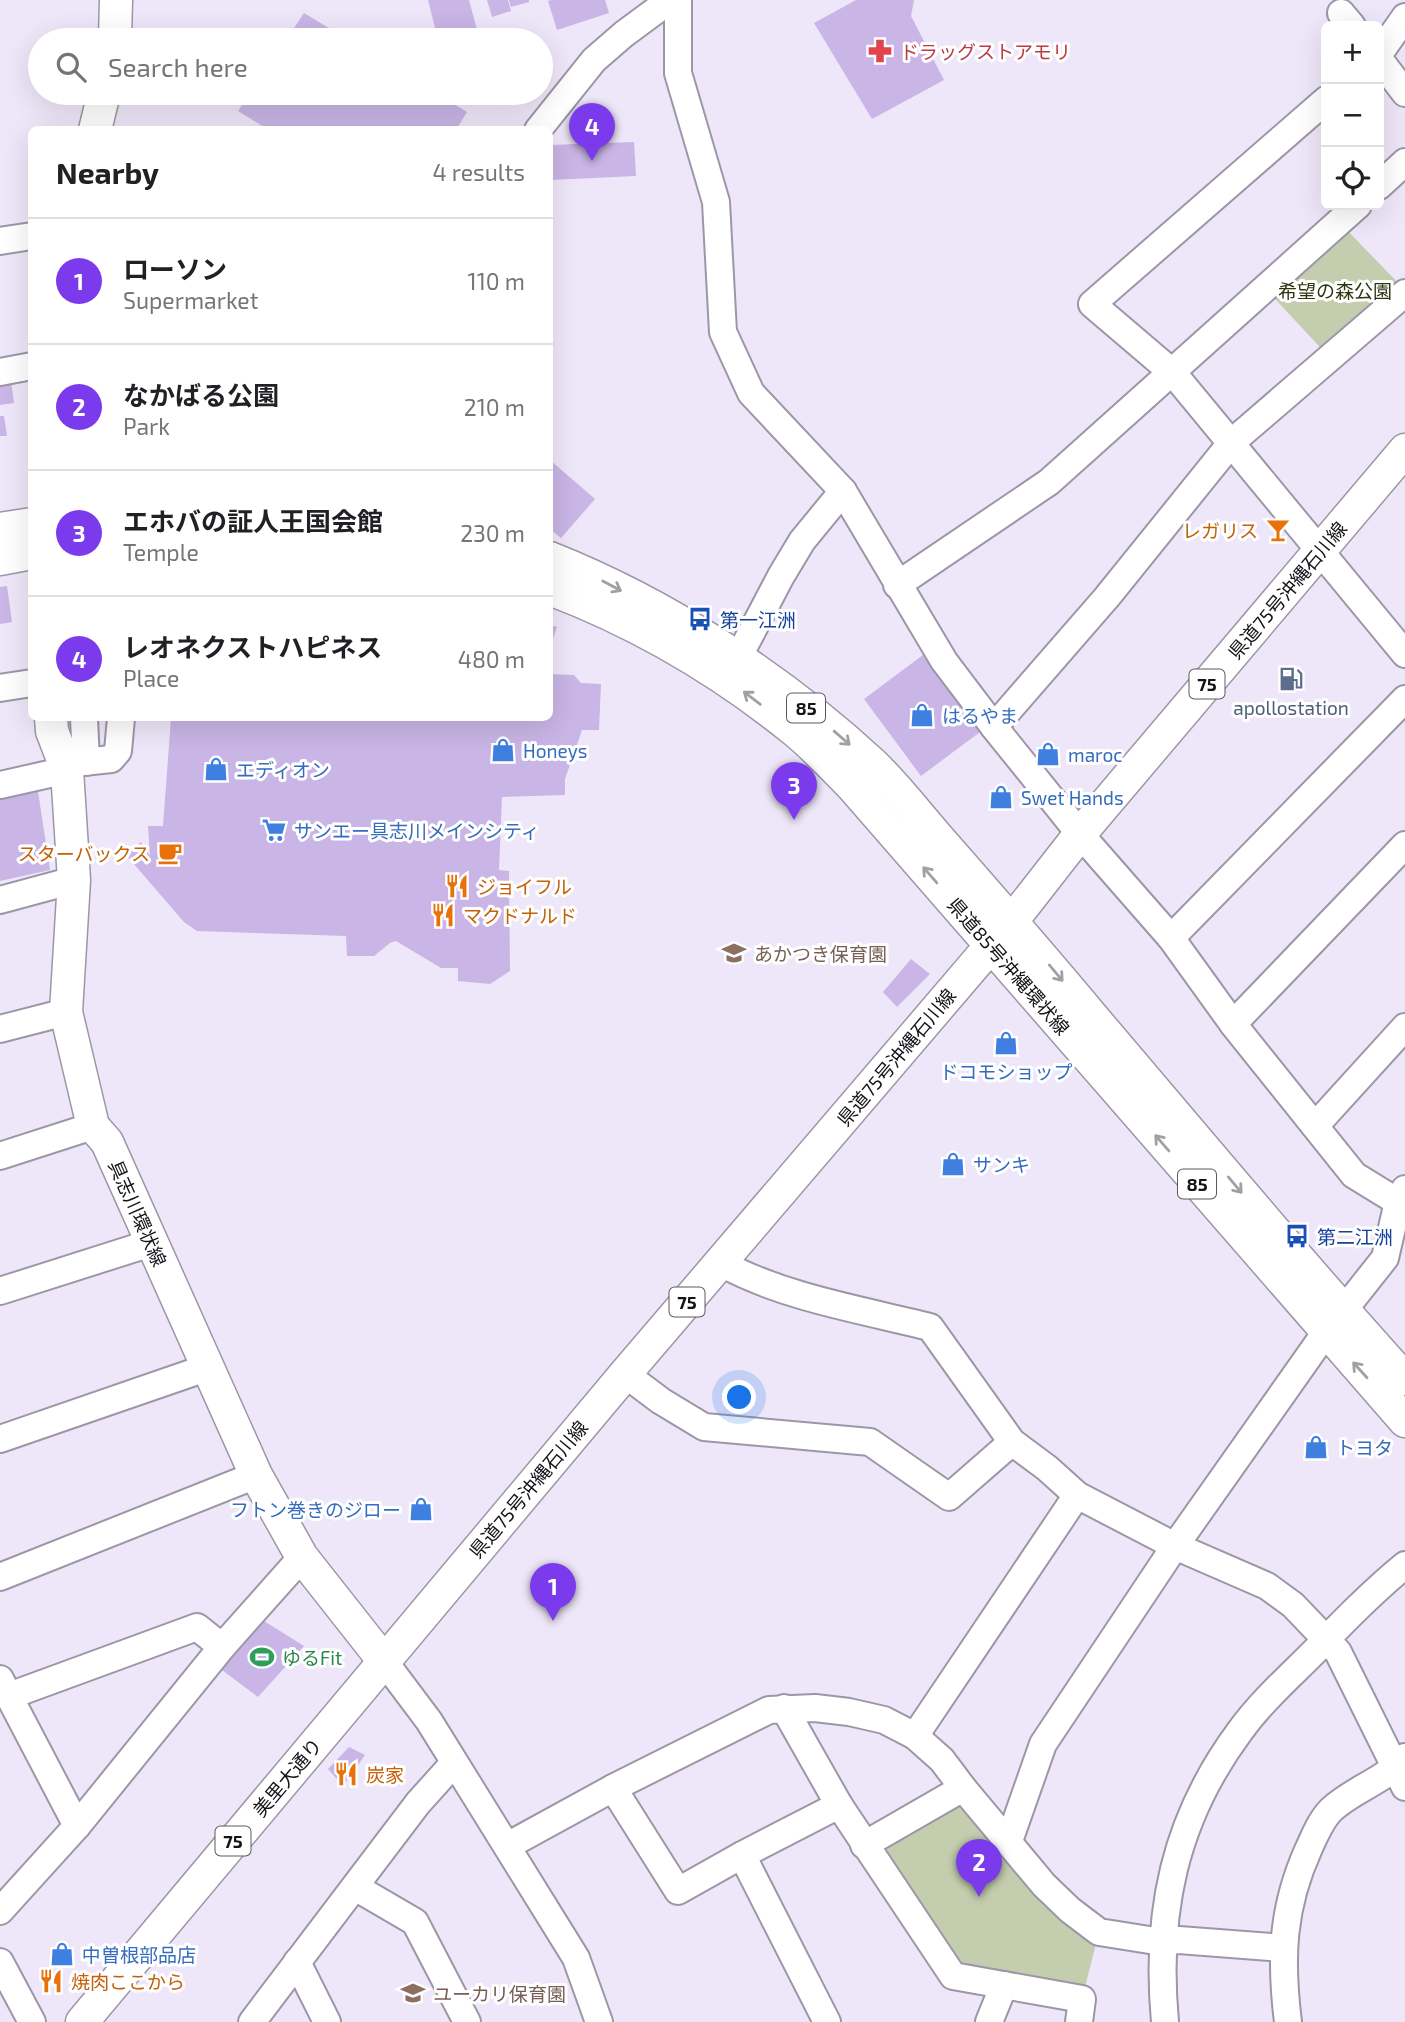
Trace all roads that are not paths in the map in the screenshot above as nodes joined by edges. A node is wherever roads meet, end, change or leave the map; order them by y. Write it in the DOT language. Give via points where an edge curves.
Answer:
graph roads {
  1 [pos="116,0"];
  2 [pos="670,0"];
  3 [pos="678,0"];
  4 [pos="1405,17"];
  5 [pos="115,28"];
  6 [pos="1384,47"];
  7 [pos="1384,66"];
  8 [pos="1405,93"];
  9 [pos="1321,104"];
  10 [pos="101,105"];
  11 [pos="97,126"];
  12 [pos="541,126"];
  13 [pos="1405,162"];
  14 [pos="1384,181"];
  15 [pos="1352,210"];
  16 [pos="28,237"];
  17 [pos="0,241"];
  18 [pos="1405,293"];
  19 [pos="28,367"];
  20 [pos="0,372"];
  21 [pos="1173,373"];
  22 [pos="1232,442"];
  23 [pos="1405,450"];
  24 [pos="843,491"];
  25 [pos="28,525"];
  26 [pos="0,529"];
  27 [pos="1320,550"];
  28 [pos="28,554"];
  29 [pos="0,559"];
  30 [pos="553,559"];
  31 [pos="897,585"];
  32 [pos="553,590"];
  33 [pos="1405,654"];
  34 [pos="738,657"];
  35 [pos="28,684"];
  36 [pos="0,688"];
  37 [pos="1405,699"];
  38 [pos="51,721"];
  39 [pos="83,721"];
  40 [pos="121,721"];
  41 [pos="994,727"];
  42 [pos="73,766"];
  43 [pos="0,785"];
  44 [pos="1080,834"];
  45 [pos="1405,845"];
  46 [pos="74,880"];
  47 [pos="0,900"];
  48 [pos="1012,921"];
  49 [pos="1171,938"];
  50 [pos="991,945"];
  51 [pos="66,1012"];
  52 [pos="1233,1024"];
  53 [pos="1405,1027"];
  54 [pos="0,1029"];
  55 [pos="93,1126"];
  56 [pos="1315,1126"];
  57 [pos="0,1156"];
  58 [pos="1401,1196"];
  59 [pos="151,1243"];
  60 [pos="721,1263"];
  61 [pos="0,1291"];
  62 [pos="1334,1321"];
  63 [pos="206,1368"];
  64 [pos="625,1374"];
  65 [pos="1405,1379"];
  66 [pos="1405,1421"];
  67 [pos="0,1440"];
  68 [pos="1012,1442"];
  69 [pos="256,1475"];
  70 [pos="1077,1495"];
  71 [pos="1175,1546"];
  72 [pos="302,1557"];
  73 [pos="1405,1565"];
  74 [pos="0,1577"];
  75 [pos="1327,1639"];
  76 [pos="222,1647"];
  77 [pos="384,1661"];
  78 [pos="4,1687"];
  79 [pos="784,1708"];
  80 [pos="915,1736"];
  81 [pos="454,1763"];
  82 [pos="1402,1771"];
  83 [pos="613,1788"];
  84 [pos="963,1788"];
  85 [pos="839,1805"];
  86 [pos="77,1826"];
  87 [pos="1009,1841"];
  88 [pos="864,1845"];
  89 [pos="507,1846"];
  90 [pos="742,1855"];
  91 [pos="355,1886"];
  92 [pos="0,1910"];
  93 [pos="1162,1942"];
  94 [pos="1283,1948"];
  95 [pos="0,1962"];
  96 [pos="297,1962"];
  97 [pos="1004,1985"];
  98 [pos="32,2022"];
  99 [pos="82,2022"];
  100 [pos="252,2022"];
  101 [pos="327,2022"];
  102 [pos="467,2022"];
  103 [pos="599,2022"];
  104 [pos="827,2022"];
  105 [pos="989,2022"];
  106 [pos="1079,2022"];
  107 [pos="1165,2022"];
  108 [pos="1288,2022"];
  1 -- 5 [label="main road"];
  2 -- 12 [label="street" via="594,60"];
  3 -- 24 [label="street" via="678,73 716,202 723,332 751,393"];
  4 -- 6 [label="street"];
  7 -- 8 [label="street"];
  9 -- 21 [label="street" via="1092,304"];
  10 -- 11 [label="main road"];
  13 -- 14 [label="street"];
  15 -- 21 [label="street"];
  16 -- 17 [label="street"];
  18 -- 22 [label="street"];
  19 -- 20 [label="street"];
  21 -- 22 [label="street"];
  21 -- 31 [label="street" via="1049,482"];
  22 -- 27 [label="street"];
  22 -- 41 [label="street"];
  23 -- 27 [label="main road, 県道75号沖縄石川線 / 75"];
  24 -- 31 [label="street"];
  24 -- 34 [label="street" via="802,541"];
  25 -- 26 [label="main road"];
  27 -- 33 [label="street"];
  27 -- 44 [label="main road, 県道75号沖縄石川線 / 75"];
  28 -- 29 [label="main road"];
  30 -- 34 [label="main road, 県道85号沖縄環状線 / 85, one-way"];
  31 -- 41 [label="street" via="944,661"];
  50 -- 32 [label="main road, 県道85号沖縄環状線 / 85, one-way" via="852,786 796,731 721,675"];
  34 -- 48 [label="main road, 県道85号沖縄環状線 / 85, one-way" via="875,766"];
  35 -- 36 [label="street"];
  37 -- 49 [label="street"];
  38 -- 42 [label="main road, 具志川環状線" via="52,731"];
  39 -- 42 [label="street"];
  40 -- 42 [label="street" via="118,751 111,759"];
  41 -- 44 [label="street"];
  42 -- 43 [label="street"];
  42 -- 46 [label="main road, 具志川環状線"];
  44 -- 48 [label="main road, 県道75号沖縄石川線 / 75"];
  44 -- 49 [label="street"];
  45 -- 52 [label="street"];
  46 -- 47 [label="street"];
  46 -- 51 [label="main road, 具志川環状線"];
  48 -- 50 [label="main road, 県道75号沖縄石川線 / 75"];
  48 -- 62 [label="main road, 県道85号沖縄環状線 / 85, one-way"];
  49 -- 52 [label="street"];
  50 -- 60 [label="main road, 県道75号沖縄石川線 / 75"];
  62 -- 50 [label="main road, 県道85号沖縄環状線 / 85, one-way"];
  51 -- 54 [label="street"];
  51 -- 55 [label="main road, 具志川環状線"];
  52 -- 56 [label="street"];
  53 -- 56 [label="street"];
  55 -- 57 [label="street"];
  55 -- 59 [label="main road, 具志川環状線" via="107,1142"];
  56 -- 58 [label="street" via="1354,1175"];
  58 -- 62 [label="street" via="1385,1258"];
  59 -- 61 [label="street"];
  59 -- 63 [label="main road, 具志川環状線"];
  60 -- 64 [label="main road, 県道75号沖縄石川線 / 75"];
  60 -- 68 [label="street" via="793,1292 930,1327"];
  62 -- 65 [label="main road, 県道85号沖縄環状線 / 85"];
  66 -- 62 [label="main road, 県道85号沖縄環状線 / 85, one-way"];
  62 -- 71 [label="street"];
  63 -- 67 [label="street"];
  63 -- 69 [label="main road, 具志川環状線"];
  64 -- 68 [label="street" via="704,1427 870,1442 949,1497"];
  64 -- 77 [label="main road, 県道75号沖縄石川線 / 75"];
  68 -- 70 [label="street"];
  69 -- 72 [label="main road, 具志川環状線"];
  69 -- 74 [label="street"];
  70 -- 71 [label="street"];
  70 -- 80 [label="street"];
  71 -- 75 [label="street" via="1267,1586"];
  71 -- 87 [label="street" via="1043,1744"];
  72 -- 76 [label="street"];
  72 -- 77 [label="main road, 具志川環状線"];
  73 -- 75 [label="street"];
  75 -- 82 [label="street"];
  75 -- 93 [label="street" via="1263,1703 1199,1798 1174,1867"];
  76 -- 78 [label="street" via="197,1627"];
  76 -- 86 [label="street"];
  77 -- 81 [label="street"];
  77 -- 99 [label="main road, 美里大通り / 75"];
  78 -- 86 [label="street"];
  79 -- 80 [label="street" via="849,1712 884,1720"];
  79 -- 83 [label="street" via="769,1710"];
  79 -- 85 [label="street"];
  80 -- 84 [label="street" via="942,1760"];
  81 -- 89 [label="street"];
  81 -- 91 [label="street"];
  82 -- 94 [label="street" via="1345,1798 1328,1813 1299,1869 1287,1910"];
  83 -- 89 [label="street"];
  83 -- 90 [label="street" via="678,1891"];
  84 -- 87 [label="street"];
  84 -- 88 [label="street"];
  85 -- 88 [label="street"];
  85 -- 90 [label="street"];
  86 -- 92 [label="street"];
  87 -- 93 [label="street" via="1044,1885 1099,1931"];
  88 -- 97 [label="street" via="953,1976"];
  89 -- 103 [label="street" via="576,1958"];
  90 -- 104 [label="street"];
  91 -- 96 [label="street"];
  91 -- 102 [label="street" via="415,1922"];
  93 -- 94 [label="street"];
  93 -- 107 [label="street"];
  94 -- 108 [label="street"];
  95 -- 98 [label="street"];
  96 -- 100 [label="street"];
  96 -- 101 [label="street"];
  97 -- 105 [label="street"];
  97 -- 106 [label="street" via="1082,1998"];
}
